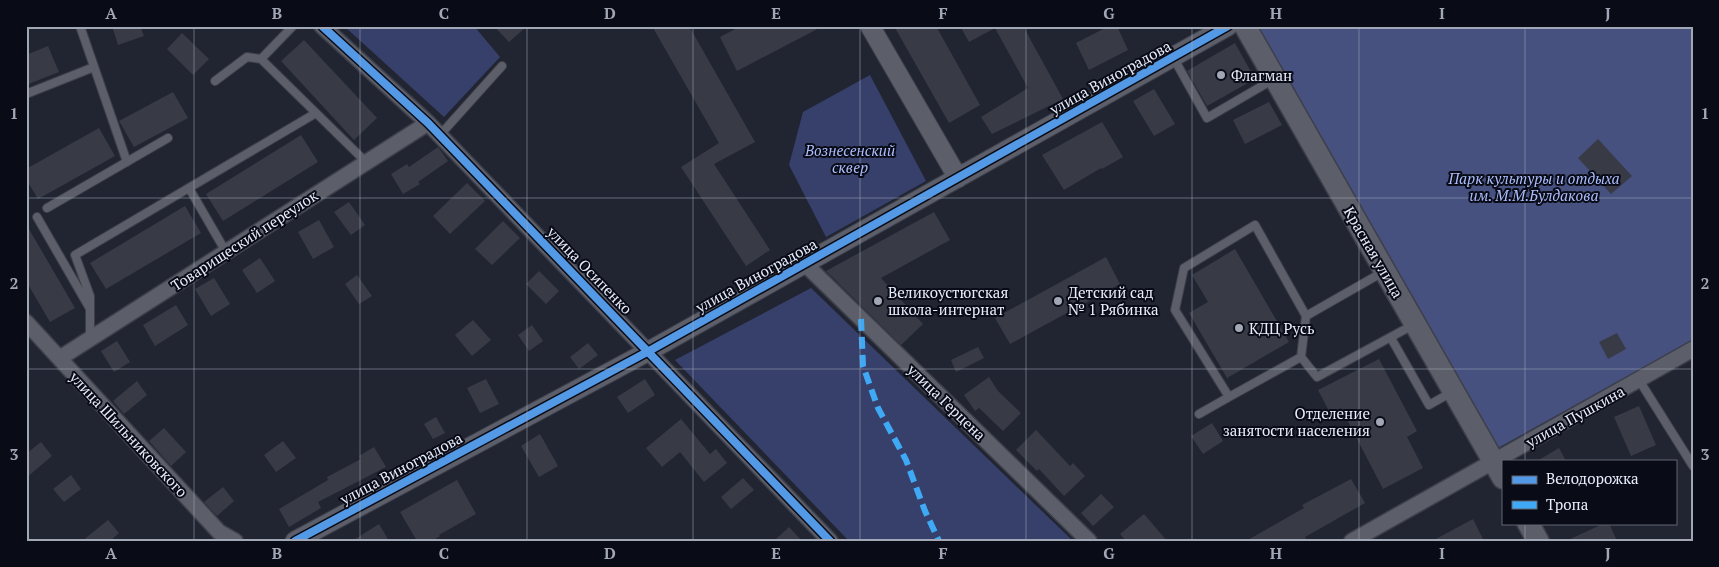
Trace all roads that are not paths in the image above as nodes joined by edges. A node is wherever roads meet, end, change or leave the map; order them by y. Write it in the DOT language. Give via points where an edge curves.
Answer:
graph roads {
  1 [pos="80,26"];
  2 [pos="293,26"];
  3 [pos="322,26"];
  4 [pos="870,26"];
  5 [pos="1228,26"];
  6 [pos="1245,26"];
  7 [pos="1173,57"];
  8 [pos="262,59"];
  9 [pos="502,66"];
  10 [pos="94,67"];
  11 [pos="1274,79"];
  12 [pos="215,81"];
  13 [pos="26,94"];
  14 [pos="316,113"];
  15 [pos="428,123"];
  16 [pos="440,134"];
  17 [pos="168,138"];
  18 [pos="127,162"];
  19 [pos="366,162"];
  20 [pos="958,178"];
  21 [pos="189,188"];
  22 [pos="47,208"];
  23 [pos="37,217"];
  24 [pos="226,252"];
  25 [pos="805,264"];
  26 [pos="1384,271"];
  27 [pos="90,308"];
  28 [pos="1306,316"];
  29 [pos="26,322"];
  30 [pos="1415,324"];
  31 [pos="1391,338"];
  32 [pos="90,339"];
  33 [pos="1693,349"];
  34 [pos="649,351"];
  35 [pos="1301,357"];
  36 [pos="60,358"];
  37 [pos="1638,380"];
  38 [pos="1453,391"];
  39 [pos="1229,397"];
  40 [pos="1199,414"];
  41 [pos="1514,460"];
  42 [pos="1693,466"];
  43 [pos="1498,470"];
  44 [pos="1529,524"];
  45 [pos="235,541"];
  46 [pos="295,541"];
  47 [pos="830,541"];
  48 [pos="1089,541"];
  49 [pos="1352,541"];
  50 [pos="1538,541"];
  1 -- 10 [label="lane"];
  2 -- 8 [label="lane"];
  3 -- 15 [label="street, улица Осипенко"];
  4 -- 20 [label="street"];
  5 -- 7 [label="street, улица Виноградова"];
  6 -- 11 [label="main road, Красная улица"];
  7 -- 11 [label="lane" via="1206,118"];
  7 -- 20 [label="street, улица Виноградова"];
  8 -- 12 [label="lane" via="247,57"];
  8 -- 14 [label="lane"];
  9 -- 16 [label="lane"];
  10 -- 13 [label="lane"];
  10 -- 18 [label="lane"];
  11 -- 26 [label="main road, Красная улица"];
  14 -- 19 [label="lane"];
  14 -- 21 [label="lane"];
  15 -- 16 [label="street, улица Осипенко"];
  15 -- 19 [label="street, Товарищеский переулок"];
  16 -- 34 [label="street, улица Осипенко"];
  17 -- 18 [label="lane"];
  18 -- 22 [label="lane"];
  19 -- 24 [label="street, Товарищеский переулок"];
  20 -- 25 [label="street, улица Виноградова"];
  21 -- 24 [label="lane"];
  21 -- 27 [label="lane" via="75,256 90,296"];
  23 -- 27 [label="lane"];
  24 -- 32 [label="street, Товарищеский переулок"];
  25 -- 34 [label="street, улица Виноградова"];
  25 -- 48 [label="street, улица Герцена"];
  26 -- 28 [label="lane"];
  26 -- 30 [label="main road, Красная улица"];
  27 -- 32 [label="lane"];
  28 -- 35 [label="lane"];
  28 -- 39 [label="lane" via="1255,226 1184,268 1175,310"];
  29 -- 36 [label="street, улица Шильниковского"];
  30 -- 31 [label="lane"];
  30 -- 38 [label="main road, Красная улица"];
  31 -- 35 [label="lane" via="1317,377"];
  31 -- 38 [label="lane" via="1429,405"];
  32 -- 36 [label="street, Товарищеский переулок"];
  33 -- 37 [label="street, улица Пушкина"];
  34 -- 46 [label="street, улица Виноградова"];
  34 -- 47 [label="street, улица Осипенко"];
  35 -- 39 [label="lane"];
  36 -- 45 [label="street, улица Шильниковского" via="219,532"];
  37 -- 41 [label="street, улица Пушкина"];
  37 -- 42 [label="lane"];
  38 -- 43 [label="main road, Красная улица"];
  39 -- 40 [label="lane"];
  43 -- 49 [label="street, улица Пушкина"];
  44 -- 50 [label="main road"];
}
